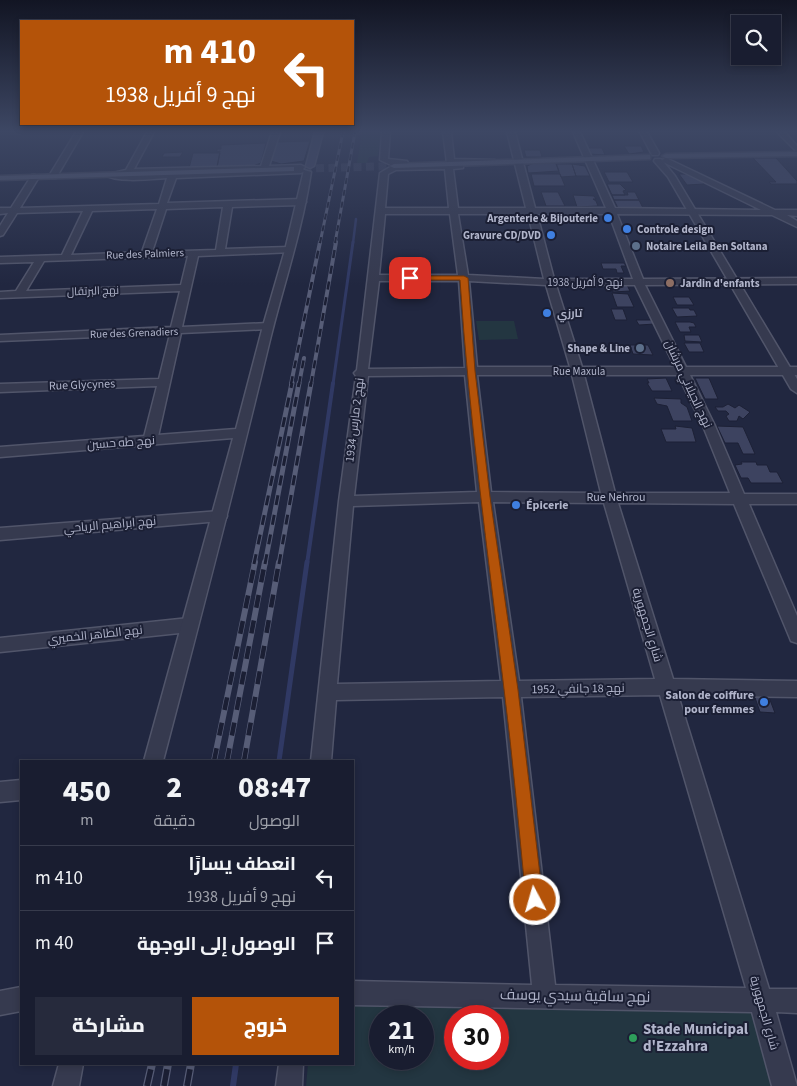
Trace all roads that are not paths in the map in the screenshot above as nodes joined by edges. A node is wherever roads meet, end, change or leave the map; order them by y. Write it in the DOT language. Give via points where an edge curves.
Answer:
graph roads {
  1 [pos="31,183"];
  2 [pos="170,183"];
  3 [pos="304,183"];
  4 [pos="383,183"];
  5 [pos="452,183"];
  6 [pos="525,183"];
  7 [pos="599,183"];
  8 [pos="675,183"];
  9 [pos="711,183"];
  10 [pos="302,202"];
  11 [pos="228,204"];
  12 [pos="162,207"];
  13 [pos="88,209"];
  14 [pos="0,211"];
  15 [pos="14,211"];
  16 [pos="379,211"];
  17 [pos="455,211"];
  18 [pos="612,211"];
  19 [pos="690,211"];
  20 [pos="532,212"];
  21 [pos="774,213"];
  22 [pos="797,213"];
  23 [pos="797,224"];
  24 [pos="0,233"];
  25 [pos="290,250"];
  26 [pos="220,252"];
  27 [pos="147,253"];
  28 [pos="194,253"];
  29 [pos="64,258"];
  30 [pos="41,259"];
  31 [pos="0,260"];
  32 [pos="374,278"];
  33 [pos="464,278"];
  34 [pos="797,281"];
  35 [pos="550,282"];
  36 [pos="639,282"];
  37 [pos="734,282"];
  38 [pos="187,288"];
  39 [pos="19,294"];
  40 [pos="0,295"];
  41 [pos="268,326"];
  42 [pos="176,331"];
  43 [pos="0,338"];
  44 [pos="471,371"];
  45 [pos="577,371"];
  46 [pos="683,371"];
  47 [pos="792,372"];
  48 [pos="360,373"];
  49 [pos="164,382"];
  50 [pos="0,388"];
  51 [pos="797,389"];
  52 [pos="241,433"];
  53 [pos="150,441"];
  54 [pos="0,452"];
  55 [pos="485,497"];
  56 [pos="609,497"];
  57 [pos="738,498"];
  58 [pos="797,499"];
  59 [pos="346,501"];
  60 [pos="220,516"];
  61 [pos="0,534"];
  62 [pos="189,625"];
  63 [pos="797,636"];
  64 [pos="0,645"];
  65 [pos="666,687"];
  66 [pos="797,689"];
  67 [pos="511,690"];
  68 [pos="328,692"];
  69 [pos="153,760"];
  70 [pos="321,760"];
  71 [pos="20,790"];
  72 [pos="0,792"];
  73 [pos="354,993"];
  74 [pos="545,995"];
  75 [pos="20,999"];
  76 [pos="761,1000"];
  77 [pos="797,1000"];
  78 [pos="0,1002"];
  79 [pos="72,1065"];
  80 [pos="291,1065"];
  81 [pos="66,1086"];
  82 [pos="289,1086"];
  83 [pos="785,1086"];
  1 -- 15 [label="street"];
  2 -- 12 [label="street"];
  3 -- 10 [label="street"];
  4 -- 16 [label="street, نهج 2 مارس 1934"];
  5 -- 17 [label="street"];
  6 -- 20 [label="street, شارع الجمهورية"];
  7 -- 18 [label="street, نهج الجيلاني مرشان"];
  8 -- 19 [label="street"];
  9 -- 21 [label="street"];
  10 -- 11 [label="street"];
  10 -- 25 [label="street"];
  11 -- 12 [label="street"];
  11 -- 26 [label="street"];
  12 -- 13 [label="street"];
  12 -- 27 [label="street"];
  13 -- 15 [label="street"];
  13 -- 29 [label="street"];
  14 -- 15 [label="street"];
  15 -- 24 [label="street"];
  16 -- 17 [label="street"];
  16 -- 32 [label="street, نهج 2 مارس 1934"];
  17 -- 20 [label="street"];
  17 -- 33 [label="street"];
  18 -- 19 [label="street"];
  18 -- 20 [label="street"];
  18 -- 36 [label="street, نهج الجيلاني مرشان"];
  19 -- 21 [label="street"];
  19 -- 37 [label="street"];
  20 -- 35 [label="street, شارع الجمهورية"];
  21 -- 22 [label="street"];
  21 -- 23 [label="street"];
  25 -- 26 [label="street, Rue des Palmiers"];
  25 -- 41 [label="street"];
  26 -- 28 [label="street, Rue des Palmiers"];
  27 -- 28 [label="street, Rue des Palmiers"];
  27 -- 29 [label="street, Rue des Palmiers"];
  28 -- 38 [label="street"];
  29 -- 30 [label="street, Rue des Palmiers"];
  30 -- 31 [label="street, Rue des Palmiers"];
  30 -- 39 [label="street"];
  32 -- 33 [label="street, نهج 9 أفريل 1938"];
  32 -- 48 [label="street, نهج 2 مارس 1934"];
  33 -- 35 [label="street, نهج 9 أفريل 1938"];
  33 -- 44 [label="street"];
  34 -- 37 [label="street, نهج 9 أفريل 1938"];
  35 -- 36 [label="street, نهج 9 أفريل 1938"];
  35 -- 45 [label="street, شارع الجمهورية"];
  36 -- 37 [label="street, نهج 9 أفريل 1938"];
  36 -- 46 [label="street, نهج الجيلاني مرشان"];
  37 -- 47 [label="street"];
  38 -- 39 [label="street, نهج البرتقال"];
  38 -- 42 [label="street"];
  39 -- 40 [label="street, نهج البرتقال"];
  41 -- 42 [label="street, Rue des Grenadiers"];
  41 -- 52 [label="street"];
  42 -- 43 [label="street, Rue des Grenadiers"];
  42 -- 49 [label="street"];
  44 -- 45 [label="street, Rue Maxula"];
  44 -- 48 [label="street, Rue Maxula"];
  44 -- 55 [label="street"];
  45 -- 46 [label="street, Rue Maxula"];
  45 -- 56 [label="street, شارع الجمهورية"];
  46 -- 47 [label="street, Rue Maxula"];
  46 -- 57 [label="street, نهج الجيلاني مرشان"];
  47 -- 51 [label="street"];
  48 -- 59 [label="street, نهج 2 مارس 1934"];
  49 -- 50 [label="street, Rue Glycynes"];
  49 -- 53 [label="street"];
  52 -- 53 [label="street, نهج طه حسين"];
  52 -- 60 [label="street"];
  53 -- 54 [label="street, نهج طه حسين"];
  55 -- 56 [label="street, Rue Nehrou"];
  55 -- 59 [label="street, Rue Nehrou"];
  55 -- 67 [label="street"];
  56 -- 57 [label="street, Rue Nehrou"];
  56 -- 65 [label="street, شارع الجمهورية"];
  57 -- 58 [label="street, Rue Nehrou"];
  57 -- 63 [label="street, نهج الجيلاني مرشان"];
  59 -- 68 [label="street, نهج 2 مارس 1934"];
  60 -- 61 [label="street, نهج ابراهيم الرياحي"];
  60 -- 62 [label="street"];
  62 -- 64 [label="street, نهج الطاهر الخميري"];
  62 -- 69 [label="street"];
  65 -- 66 [label="street, نهج 18 جانفي 1952"];
  65 -- 67 [label="street, نهج 18 جانفي 1952"];
  65 -- 76 [label="street, شارع الجمهورية"];
  67 -- 68 [label="street, نهج 18 جانفي 1952"];
  67 -- 74 [label="street"];
  68 -- 70 [label="street, نهج 2 مارس 1934"];
  71 -- 72 [label="street"];
  73 -- 74 [label="street, نهج ساقية سيدي يوسف"];
  74 -- 76 [label="street, نهج ساقية سيدي يوسف"];
  75 -- 78 [label="street"];
  76 -- 77 [label="street, نهج ساقية سيدي يوسف"];
  76 -- 83 [label="street, شارع الجمهورية"];
  79 -- 81 [label="street"];
  80 -- 82 [label="street"];
}
